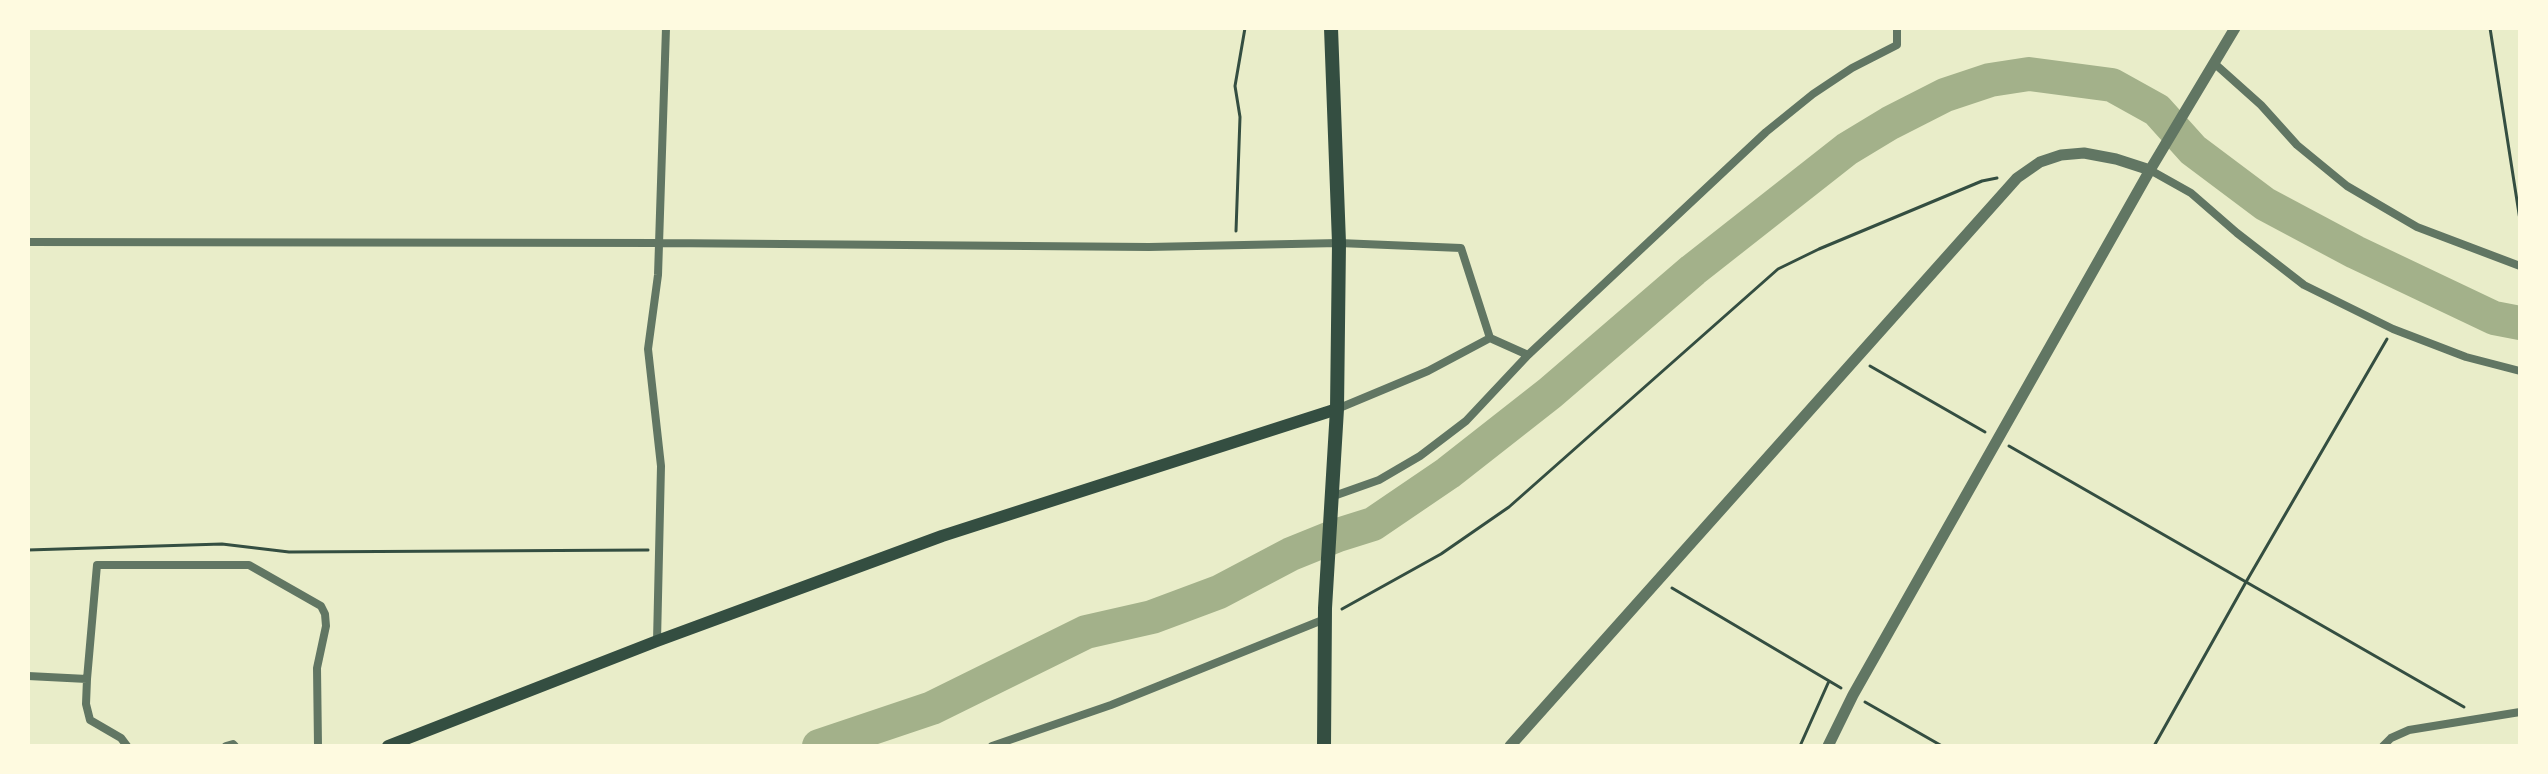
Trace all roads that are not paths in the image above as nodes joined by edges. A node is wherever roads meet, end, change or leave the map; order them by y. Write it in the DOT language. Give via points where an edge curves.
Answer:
graph roads {
  1 [pos="666,28"];
  2 [pos="1331,28"];
  3 [pos="1897,28"];
  4 [pos="2235,28"];
  5 [pos="2211,68"];
  6 [pos="2150,170"];
  7 [pos="28,242"];
  8 [pos="660,243"];
  9 [pos="1339,243"];
  10 [pos="2520,266"];
  11 [pos="1490,338"];
  12 [pos="1528,355"];
  13 [pos="2520,371"];
  14 [pos="1337,409"];
  15 [pos="1331,502"];
  16 [pos="1325,613"];
  17 [pos="657,641"];
  18 [pos="28,676"];
  19 [pos="87,679"];
  20 [pos="2520,712"];
  21 [pos="127,746"];
  22 [pos="226,746"];
  23 [pos="235,746"];
  24 [pos="318,746"];
  25 [pos="388,746"];
  26 [pos="992,746"];
  27 [pos="1324,746"];
  28 [pos="1510,746"];
  29 [pos="1828,746"];
  30 [pos="2383,746"];
  1 -- 8 [label="street"];
  2 -- 9 [label="main road"];
  3 -- 12 [label="street" via="1897,45 1852,68 1766,132"];
  4 -- 5 [label="street"];
  5 -- 6 [label="street"];
  5 -- 10 [label="street" via="2261,105 2297,145 2347,186 2417,227"];
  6 -- 13 [label="street" via="2191,193 2304,285 2393,329"];
  6 -- 28 [label="street" via="2084,153 2040,162 2017,178"];
  6 -- 29 [label="street"];
  7 -- 8 [label="street"];
  8 -- 9 [label="street"];
  8 -- 17 [label="street" via="648,349 661,466"];
  9 -- 11 [label="street" via="1461,248"];
  9 -- 14 [label="main road"];
  11 -- 12 [label="street"];
  11 -- 14 [label="street"];
  12 -- 15 [label="street" via="1466,421 1420,456"];
  14 -- 15 [label="main road"];
  14 -- 17 [label="main road" via="942,536"];
  15 -- 16 [label="main road"];
  16 -- 26 [label="street" via="1111,705"];
  16 -- 27 [label="main road"];
  17 -- 25 [label="main road"];
  18 -- 19 [label="street"];
  19 -- 21 [label="street" via="90,720"];
  19 -- 24 [label="street" via="97,565 249,565 321,606 325,614 317,668"];
  20 -- 30 [label="street" via="2409,730"];
  22 -- 23 [label="street"];
}
